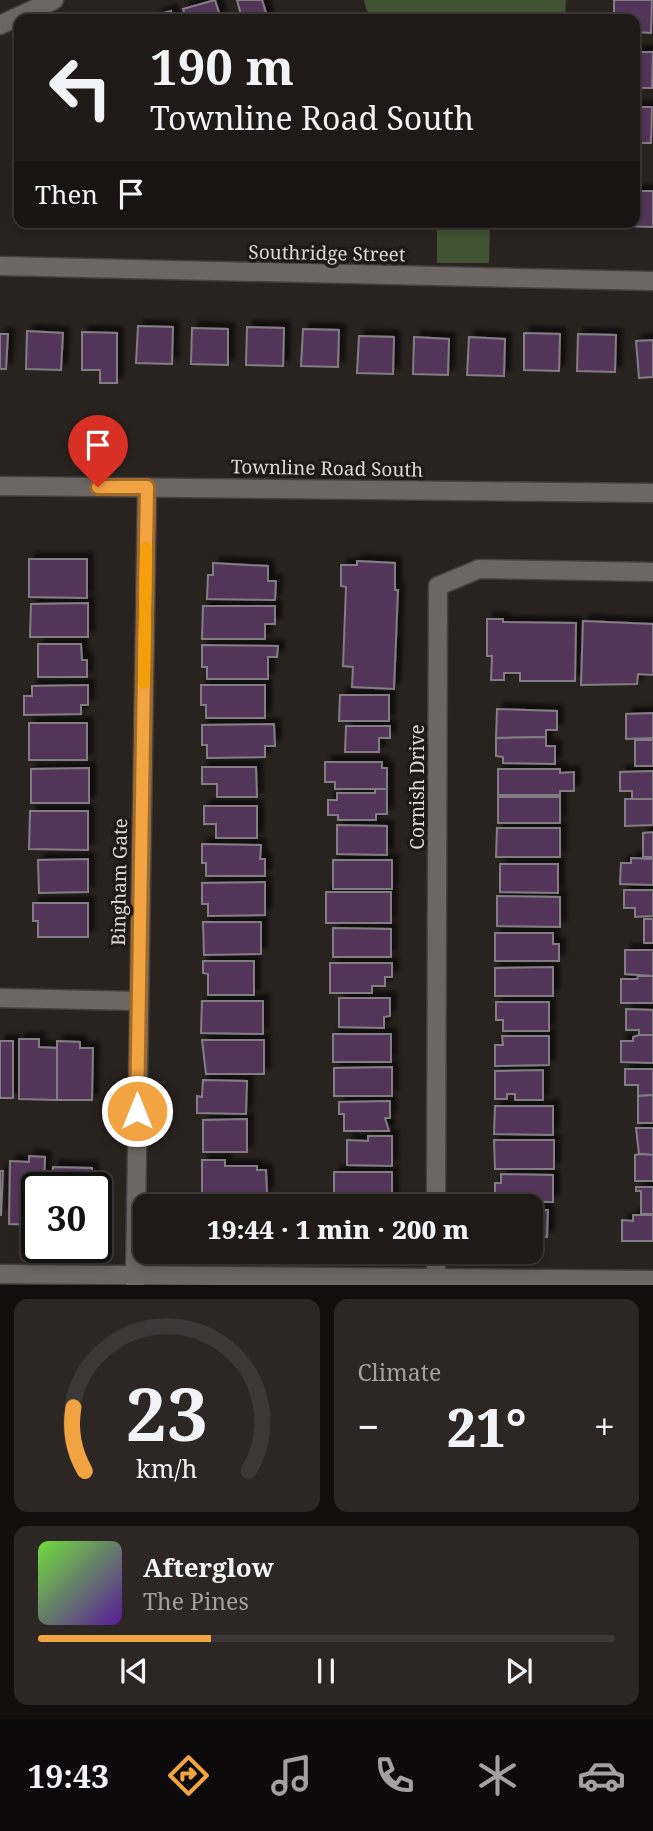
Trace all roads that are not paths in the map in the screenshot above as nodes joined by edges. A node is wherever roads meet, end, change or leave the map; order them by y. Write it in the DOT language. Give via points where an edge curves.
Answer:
graph roads {
  1 [pos="54,0"];
  2 [pos="25,14"];
  3 [pos="0,266"];
  4 [pos="653,281"];
  5 [pos="0,485"];
  6 [pos="147,487"];
  7 [pos="653,493"];
  8 [pos="653,572"];
  9 [pos="0,998"];
  10 [pos="138,1001"];
  11 [pos="436,1194"];
  12 [pos="436,1264"];
  13 [pos="0,1274"];
  14 [pos="436,1276"];
  15 [pos="653,1280"];
  16 [pos="135,1281"];
  1 -- 2 [label="street"];
  3 -- 4 [label="street, Southridge Street"];
  5 -- 6 [label="street, Townline Road South"];
  6 -- 7 [label="street, Townline Road South"];
  6 -- 10 [label="street, Bingham Gate"];
  8 -- 11 [label="street, Cornish Drive" via="479,569 438,586"];
  9 -- 10 [label="street"];
  10 -- 16 [label="street, Bingham Gate"];
  12 -- 14 [label="street"];
  13 -- 16 [label="street"];
  14 -- 15 [label="street"];
  14 -- 16 [label="street"];
}
